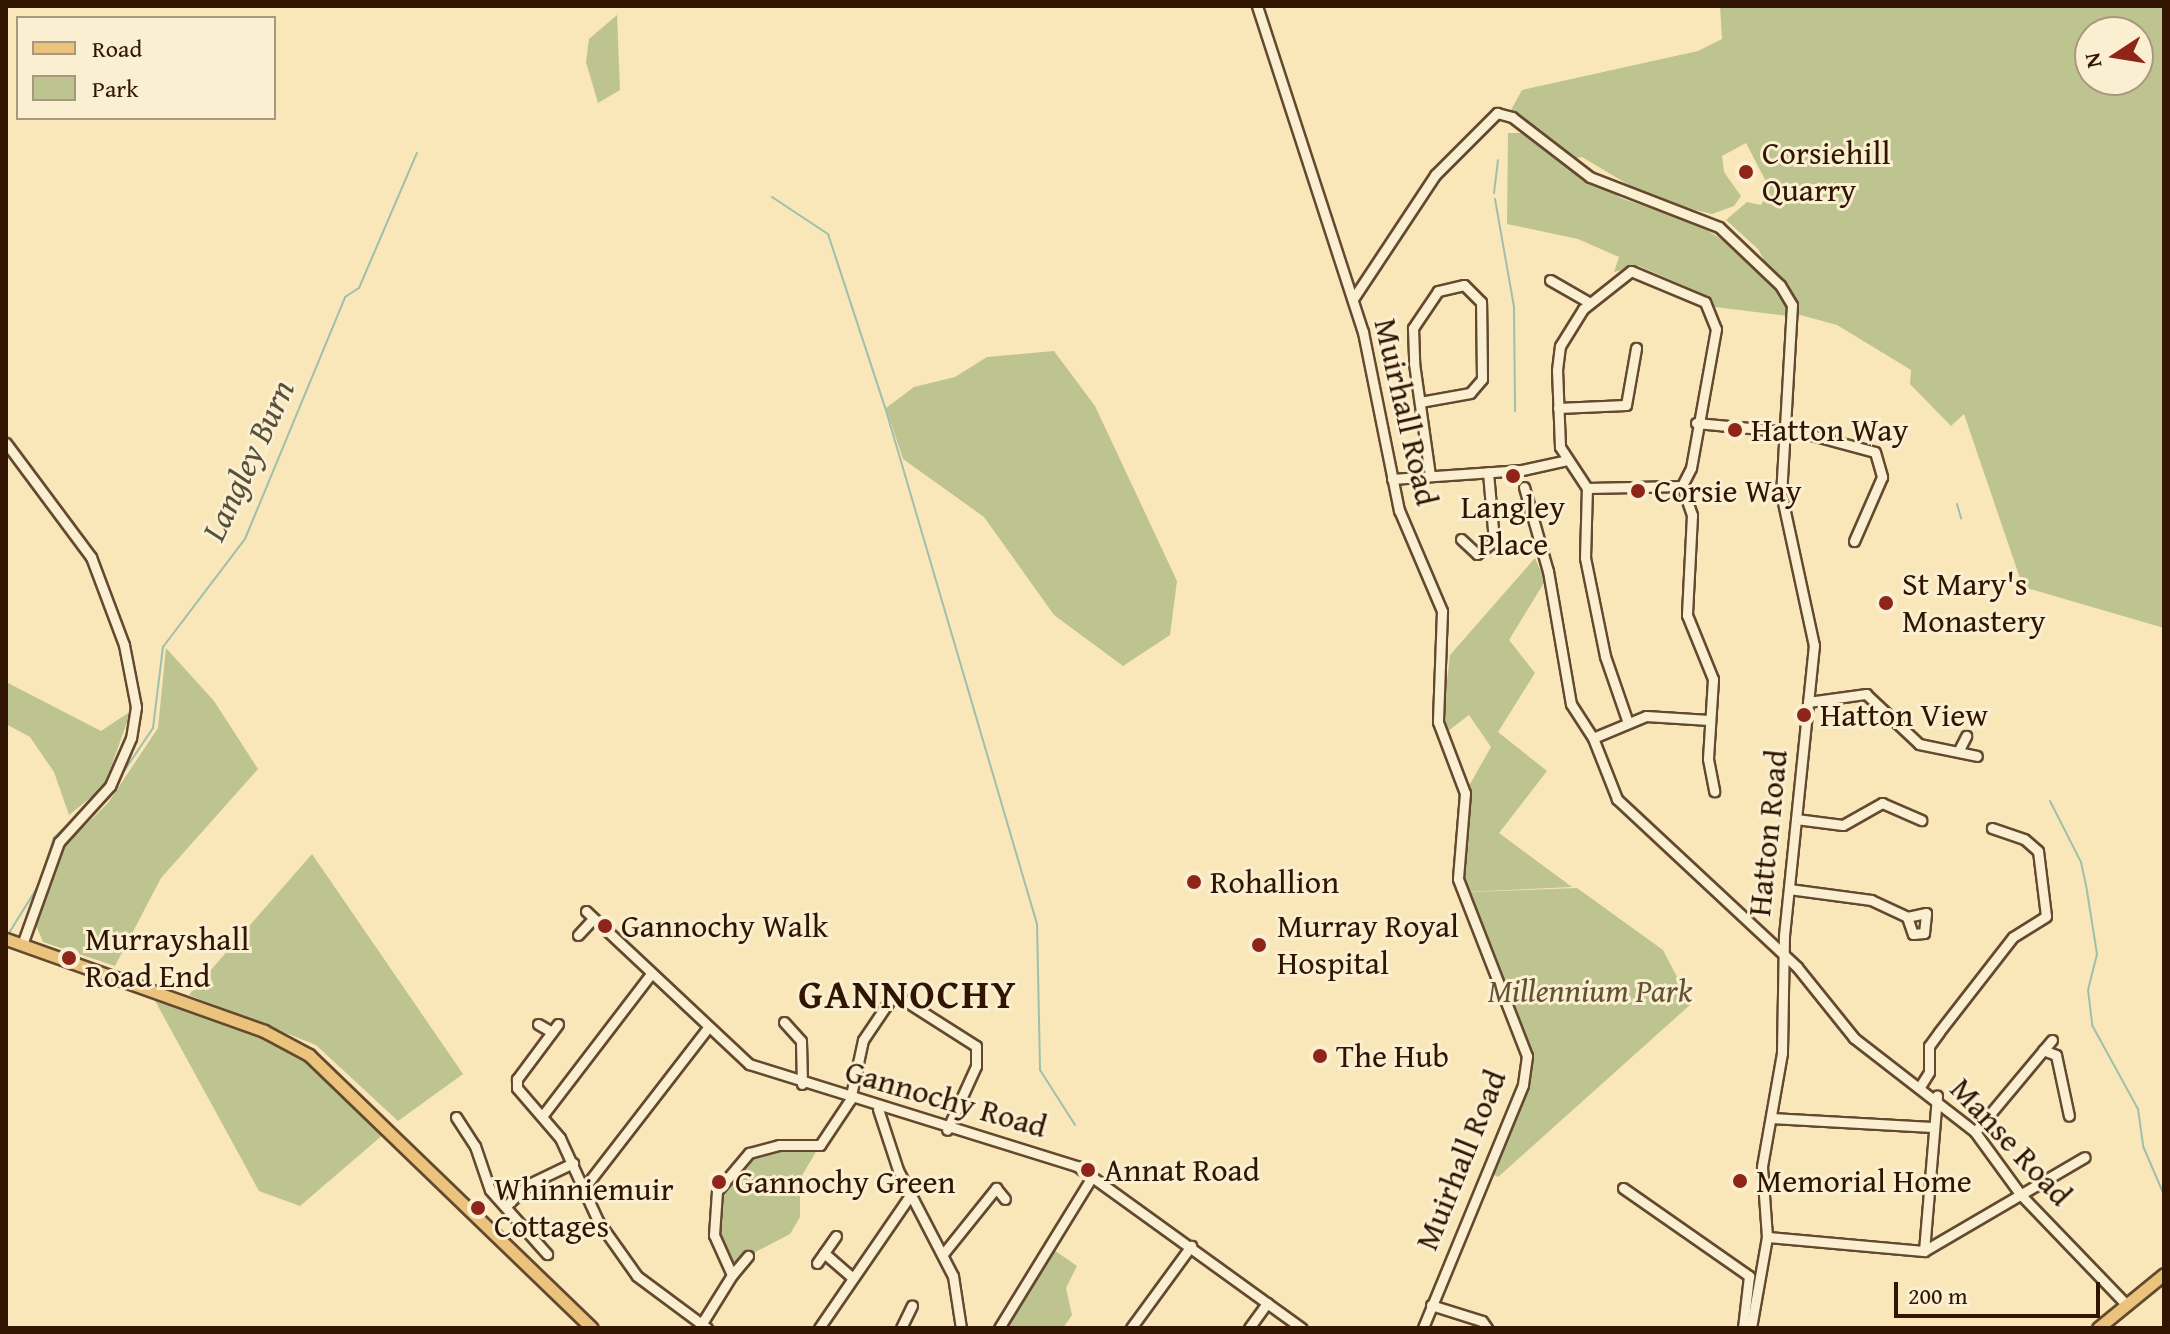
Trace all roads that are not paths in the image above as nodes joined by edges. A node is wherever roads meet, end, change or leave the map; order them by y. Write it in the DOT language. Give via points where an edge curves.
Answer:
graph roads {
  1 [pos="1257,6"];
  2 [pos="1550,280"];
  3 [pos="1353,299"];
  4 [pos="1590,303"];
  5 [pos="1636,348"];
  6 [pos="1420,402"];
  7 [pos="1558,408"];
  8 [pos="1696,423"];
  9 [pos="1785,430"];
  10 [pos="6,443"];
  11 [pos="1567,460"];
  12 [pos="1488,472"];
  13 [pos="1430,476"];
  14 [pos="1392,479"];
  15 [pos="1682,486"];
  16 [pos="1524,487"];
  17 [pos="1587,488"];
  18 [pos="1461,539"];
  19 [pos="1854,541"];
  20 [pos="1808,702"];
  21 [pos="1627,720"];
  22 [pos="1709,720"];
  23 [pos="1966,736"];
  24 [pos="1593,738"];
  25 [pos="1959,750"];
  26 [pos="1977,756"];
  27 [pos="1714,791"];
  28 [pos="1796,819"];
  29 [pos="1921,820"];
  30 [pos="1992,828"];
  31 [pos="1789,889"];
  32 [pos="1907,917"];
  33 [pos="578,935"];
  34 [pos="6,939"];
  35 [pos="22,945"];
  36 [pos="1784,958"];
  37 [pos="650,975"];
  38 [pos="784,1022"];
  39 [pos="538,1024"];
  40 [pos="707,1029"];
  41 [pos="2052,1040"];
  42 [pos="2043,1050"];
  43 [pos="802,1084"];
  44 [pos="1921,1085"];
  45 [pos="1937,1096"];
  46 [pos="850,1100"];
  47 [pos="878,1109"];
  48 [pos="543,1115"];
  49 [pos="2069,1116"];
  50 [pos="456,1117"];
  51 [pos="1771,1118"];
  52 [pos="1932,1127"];
  53 [pos="947,1130"];
  54 [pos="1975,1132"];
  55 [pos="2085,1157"];
  56 [pos="573,1163"];
  57 [pos="1092,1177"];
  58 [pos="584,1188"];
  59 [pos="1623,1188"];
  60 [pos="2019,1192"];
  61 [pos="911,1194"];
  62 [pos="1005,1199"];
  63 [pos="506,1206"];
  64 [pos="836,1236"];
  65 [pos="1767,1237"];
  66 [pos="1191,1246"];
  67 [pos="1924,1251"];
  68 [pos="824,1253"];
  69 [pos="547,1254"];
  70 [pos="943,1254"];
  71 [pos="748,1256"];
  72 [pos="817,1263"];
  73 [pos="2164,1274"];
  74 [pos="732,1275"];
  75 [pos="853,1278"];
  76 [pos="1267,1303"];
  77 [pos="2125,1303"];
  78 [pos="912,1305"];
  79 [pos="1431,1305"];
  80 [pos="702,1327"];
  81 [pos="592,1328"];
  82 [pos="819,1328"];
  83 [pos="901,1328"];
  84 [pos="961,1328"];
  85 [pos="999,1328"];
  86 [pos="1131,1328"];
  87 [pos="1249,1328"];
  88 [pos="1302,1328"];
  89 [pos="1423,1328"];
  90 [pos="1487,1328"];
  91 [pos="1743,1328"];
  92 [pos="1751,1328"];
  93 [pos="2098,1328"];
  1 -- 3 [label="street, Muirhall Road"];
  2 -- 4 [label="street"];
  3 -- 9 [label="street, Hatton Road" via="1435,175 1493,115 1506,114 1590,177 1719,227 1780,285 1794,321"];
  3 -- 14 [label="street, Muirhall Road"];
  4 -- 7 [label="street" via="1559,350"];
  4 -- 8 [label="street" via="1631,271 1709,306 1716,329"];
  5 -- 7 [label="street" via="1626,405"];
  6 -- 6 [label="street" via="1412,344 1416,318 1438,291 1464,285 1481,302 1482,379 1470,393"];
  6 -- 13 [label="street"];
  7 -- 11 [label="street"];
  8 -- 9 [label="street"];
  8 -- 15 [label="street" via="1691,468"];
  9 -- 19 [label="street" via="1866,446 1882,462 1879,489"];
  9 -- 20 [label="street, Hatton Road" via="1783,518 1813,624"];
  10 -- 35 [label="street" via="88,551 124,645 135,718 110,786 59,842"];
  11 -- 12 [label="street"];
  11 -- 17 [label="street"];
  12 -- 13 [label="street"];
  12 -- 18 [label="street" via="1494,541 1477,554"];
  13 -- 14 [label="street"];
  14 -- 79 [label="street, Muirhall Road" via="1405,526 1433,579 1442,611 1438,722 1465,793 1458,879 1527,1056 1523,1085"];
  15 -- 17 [label="street"];
  15 -- 22 [label="street" via="1692,515 1687,615 1712,674"];
  16 -- 24 [label="street, Manse Road" via="1548,571 1566,685 1579,721"];
  17 -- 21 [label="street" via="1585,558 1605,656"];
  20 -- 25 [label="street" via="1866,694 1919,744"];
  20 -- 28 [label="street, Hatton Road"];
  21 -- 22 [label="street"];
  21 -- 24 [label="street"];
  22 -- 27 [label="street"];
  23 -- 25 [label="street"];
  24 -- 36 [label="street, Manse Road" via="1606,778 1627,812"];
  25 -- 26 [label="street"];
  28 -- 29 [label="street" via="1843,825 1882,803"];
  28 -- 31 [label="street, Hatton Road"];
  30 -- 44 [label="street" via="2024,839 2038,851 2046,916 2013,937 1939,1032 1929,1046 1929,1072"];
  31 -- 32 [label="street" via="1864,898"];
  31 -- 36 [label="street, Hatton Road"];
  33 -- 37 [label="street, Gannochy Road" via="590,915"];
  34 -- 35 [label="main road"];
  35 -- 81 [label="main road" via="287,1042 309,1055"];
  36 -- 44 [label="street, Manse Road" via="1854,1038"];
  36 -- 51 [label="street, Hatton Road" via="1782,1053"];
  37 -- 40 [label="street, Gannochy Road"];
  37 -- 48 [label="street"];
  38 -- 43 [label="street" via="801,1041"];
  39 -- 48 [label="street" via="555,1028 516,1082"];
  40 -- 43 [label="street, Gannochy Road" via="749,1064"];
  40 -- 58 [label="street"];
  41 -- 42 [label="street"];
  42 -- 49 [label="street" via="2056,1055"];
  42 -- 54 [label="street"];
  43 -- 46 [label="street, Gannochy Road"];
  44 -- 45 [label="street, Manse Road"];
  45 -- 52 [label="street"];
  45 -- 54 [label="street, Manse Road"];
  46 -- 47 [label="street, Gannochy Road"];
  46 -- 53 [label="street" via="863,1040 890,1000 899,997 976,1046 976,1066"];
  46 -- 74 [label="street" via="820,1145 779,1145 749,1153 717,1191 714,1235"];
  47 -- 53 [label="street, Gannochy Road"];
  47 -- 61 [label="street"];
  48 -- 56 [label="street"];
  50 -- 63 [label="street" via="475,1146 484,1180"];
  51 -- 52 [label="street"];
  51 -- 65 [label="street, Hatton Road" via="1761,1178"];
  52 -- 67 [label="street"];
  53 -- 57 [label="street, Gannochy Road" via="1060,1159"];
  54 -- 60 [label="street, Manse Road"];
  55 -- 60 [label="street"];
  56 -- 58 [label="street"];
  56 -- 63 [label="street" via="529,1184"];
  57 -- 66 [label="street, Gannochy Road"];
  57 -- 85 [label="street"];
  58 -- 80 [label="street" via="637,1276"];
  59 -- 91 [label="street" via="1749,1276"];
  60 -- 67 [label="street"];
  60 -- 77 [label="street, Manse Road"];
  61 -- 70 [label="street"];
  61 -- 75 [label="street"];
  62 -- 70 [label="street" via="996,1188"];
  63 -- 69 [label="street"];
  64 -- 68 [label="street"];
  65 -- 67 [label="street"];
  65 -- 92 [label="street, Hatton Road"];
  66 -- 76 [label="street, Gannochy Road"];
  66 -- 86 [label="street"];
  68 -- 72 [label="street"];
  68 -- 75 [label="street"];
  70 -- 84 [label="street"];
  71 -- 74 [label="street"];
  73 -- 77 [label="main road"];
  74 -- 80 [label="street"];
  75 -- 82 [label="street"];
  76 -- 87 [label="street"];
  76 -- 88 [label="street, Gannochy Road"];
  77 -- 93 [label="main road"];
  78 -- 83 [label="street"];
  79 -- 89 [label="street, Muirhall Road"];
  79 -- 90 [label="street" via="1482,1321"];
}
